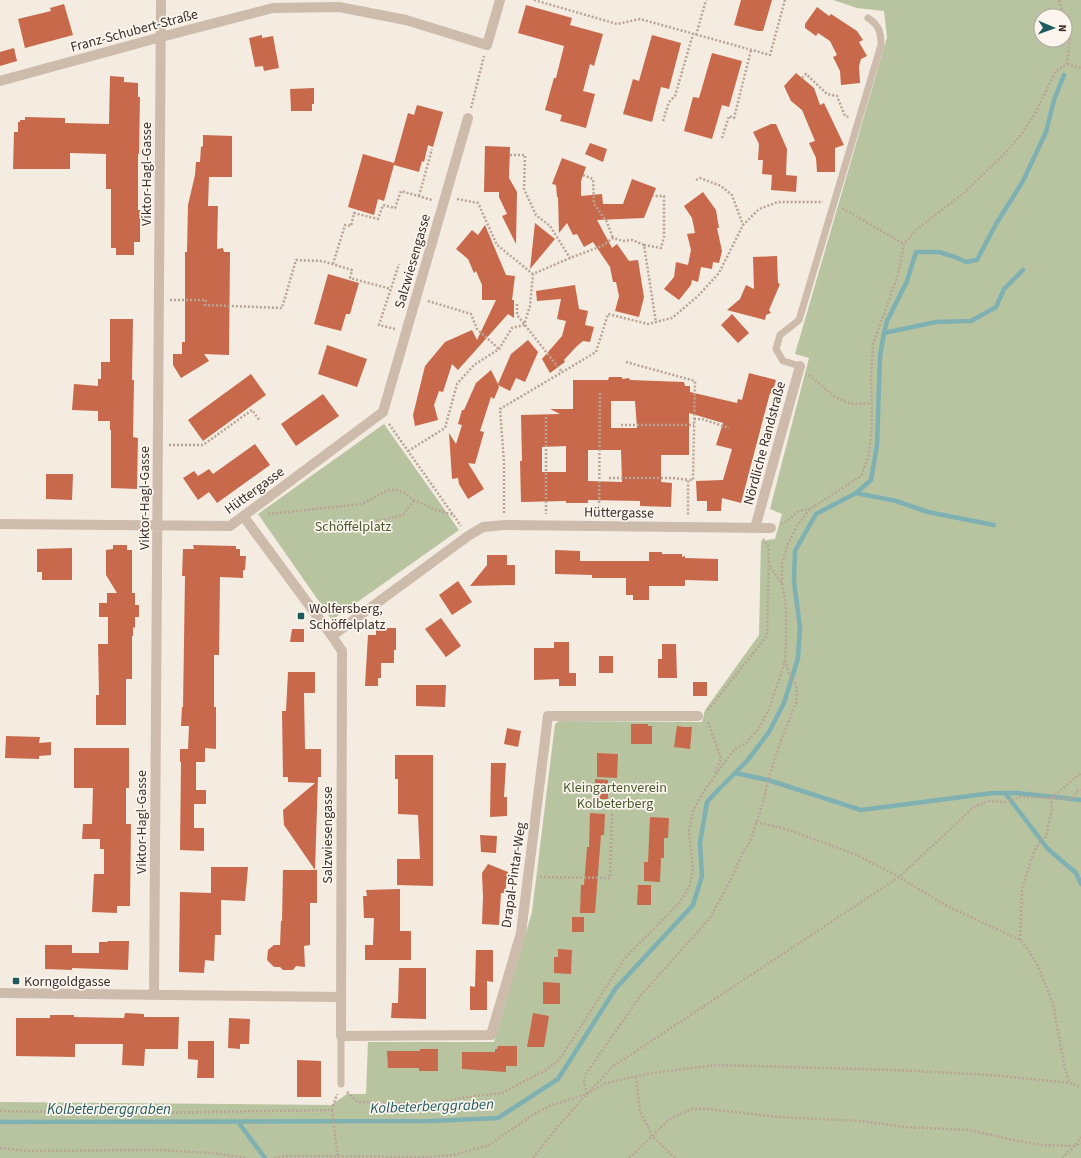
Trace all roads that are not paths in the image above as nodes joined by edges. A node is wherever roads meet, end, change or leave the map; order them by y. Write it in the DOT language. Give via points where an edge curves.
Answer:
graph roads {
  1 [pos="161,0"];
  2 [pos="500,0"];
  3 [pos="868,18"];
  4 [pos="161,37"];
  5 [pos="0,81"];
  6 [pos="468,118"];
  7 [pos="800,366"];
  8 [pos="383,412"];
  9 [pos="244,517"];
  10 [pos="0,524"];
  11 [pos="158,526"];
  12 [pos="755,528"];
  13 [pos="771,528"];
  14 [pos="332,636"];
  15 [pos="698,716"];
  16 [pos="0,993"];
  17 [pos="154,995"];
  18 [pos="340,997"];
  19 [pos="341,1036"];
  20 [pos="340,1084"];
  1 -- 4 [label="street, Viktor-Hagl-Gasse"];
  2 -- 4 [label="street, Franz-Schubert-Straße" via="487,45 406,20 339,7 273,8"];
  3 -- 7 [label="lane" via="880,31 881,45 799,320 780,335 776,349 783,362"];
  4 -- 5 [label="street, Franz-Schubert-Straße"];
  4 -- 11 [label="street, Viktor-Hagl-Gasse"];
  6 -- 8 [label="street, Salzwiesengasse"];
  7 -- 12 [label="street, Nördliche Randstraße"];
  8 -- 9 [label="street, Hüttergasse"];
  9 -- 11 [label="street, Hüttergasse" via="230,526"];
  9 -- 14 [label="street, Salzwiesengasse"];
  10 -- 11 [label="street, Hüttergasse"];
  11 -- 17 [label="street, Viktor-Hagl-Gasse"];
  12 -- 13 [label="street, Hüttergasse"];
  12 -- 14 [label="street, Hüttergasse" via="504,525 483,527"];
  14 -- 18 [label="street, Salzwiesengasse" via="342,651"];
  15 -- 19 [label="street, Drapal-Pintar-Weg" via="548,716 520,933 491,1035"];
  16 -- 17 [label="street"];
  17 -- 18 [label="street"];
  18 -- 19 [label="street, Salzwiesengasse"];
  19 -- 20 [label="lane"];
}
